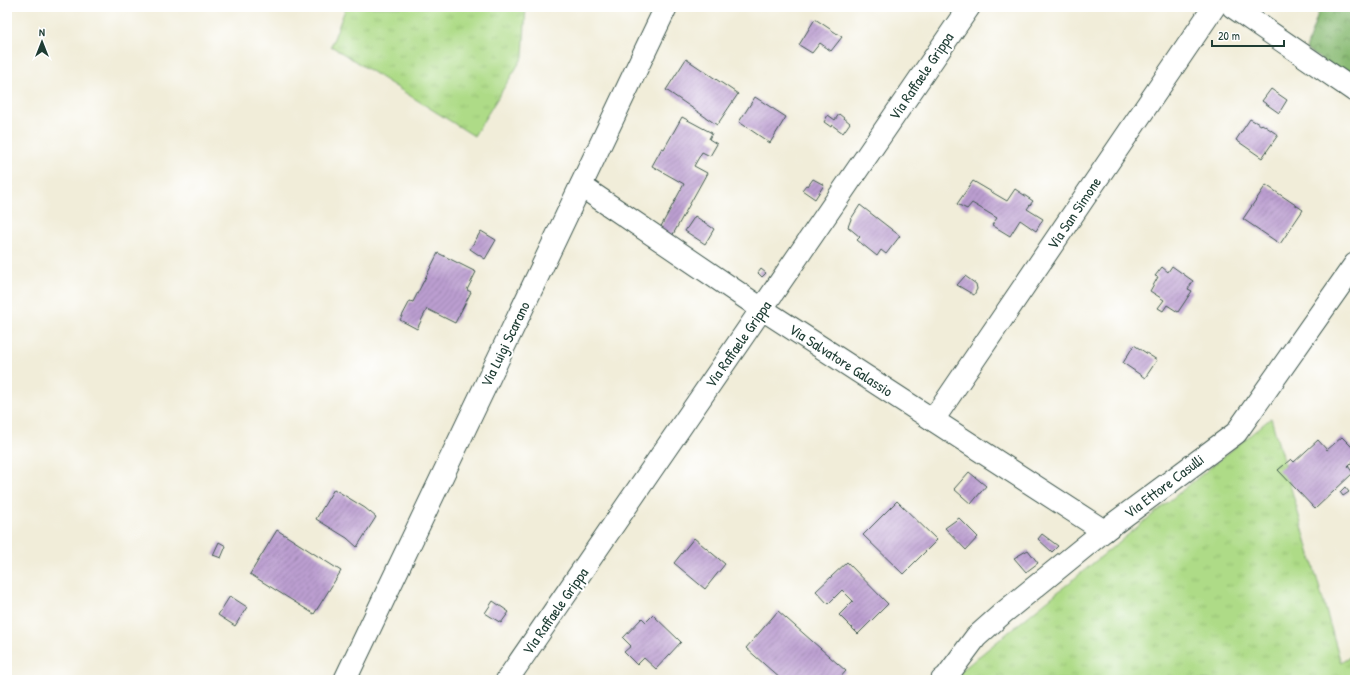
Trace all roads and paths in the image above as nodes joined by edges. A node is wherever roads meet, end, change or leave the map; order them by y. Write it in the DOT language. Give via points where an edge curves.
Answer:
graph roads {
  1 [pos="666,7"];
  2 [pos="969,7"];
  3 [pos="1214,7"];
  4 [pos="1232,7"];
  5 [pos="1355,91"];
  6 [pos="581,186"];
  7 [pos="1355,264"];
  8 [pos="762,309"];
  9 [pos="933,420"];
  10 [pos="1104,531"];
  11 [pos="344,680"];
  12 [pos="507,680"];
  13 [pos="942,680"];
  1 -- 6 [label="street, Via Luigi Scarano"];
  2 -- 8 [label="street, Via Raffaele Grippa"];
  3 -- 9 [label="street, Via San Simone"];
  4 -- 5 [label="street"];
  6 -- 8 [label="street, Via Salvatore Galassio"];
  6 -- 11 [label="street, Via Luigi Scarano"];
  7 -- 10 [label="street, Via Ettore Casulli" via="1236,433"];
  8 -- 9 [label="street, Via Salvatore Galassio"];
  8 -- 12 [label="street, Via Raffaele Grippa"];
  9 -- 10 [label="street, Via Salvatore Galassio"];
  10 -- 13 [label="street, Via Ettore Casulli" via="976,637"];
}
